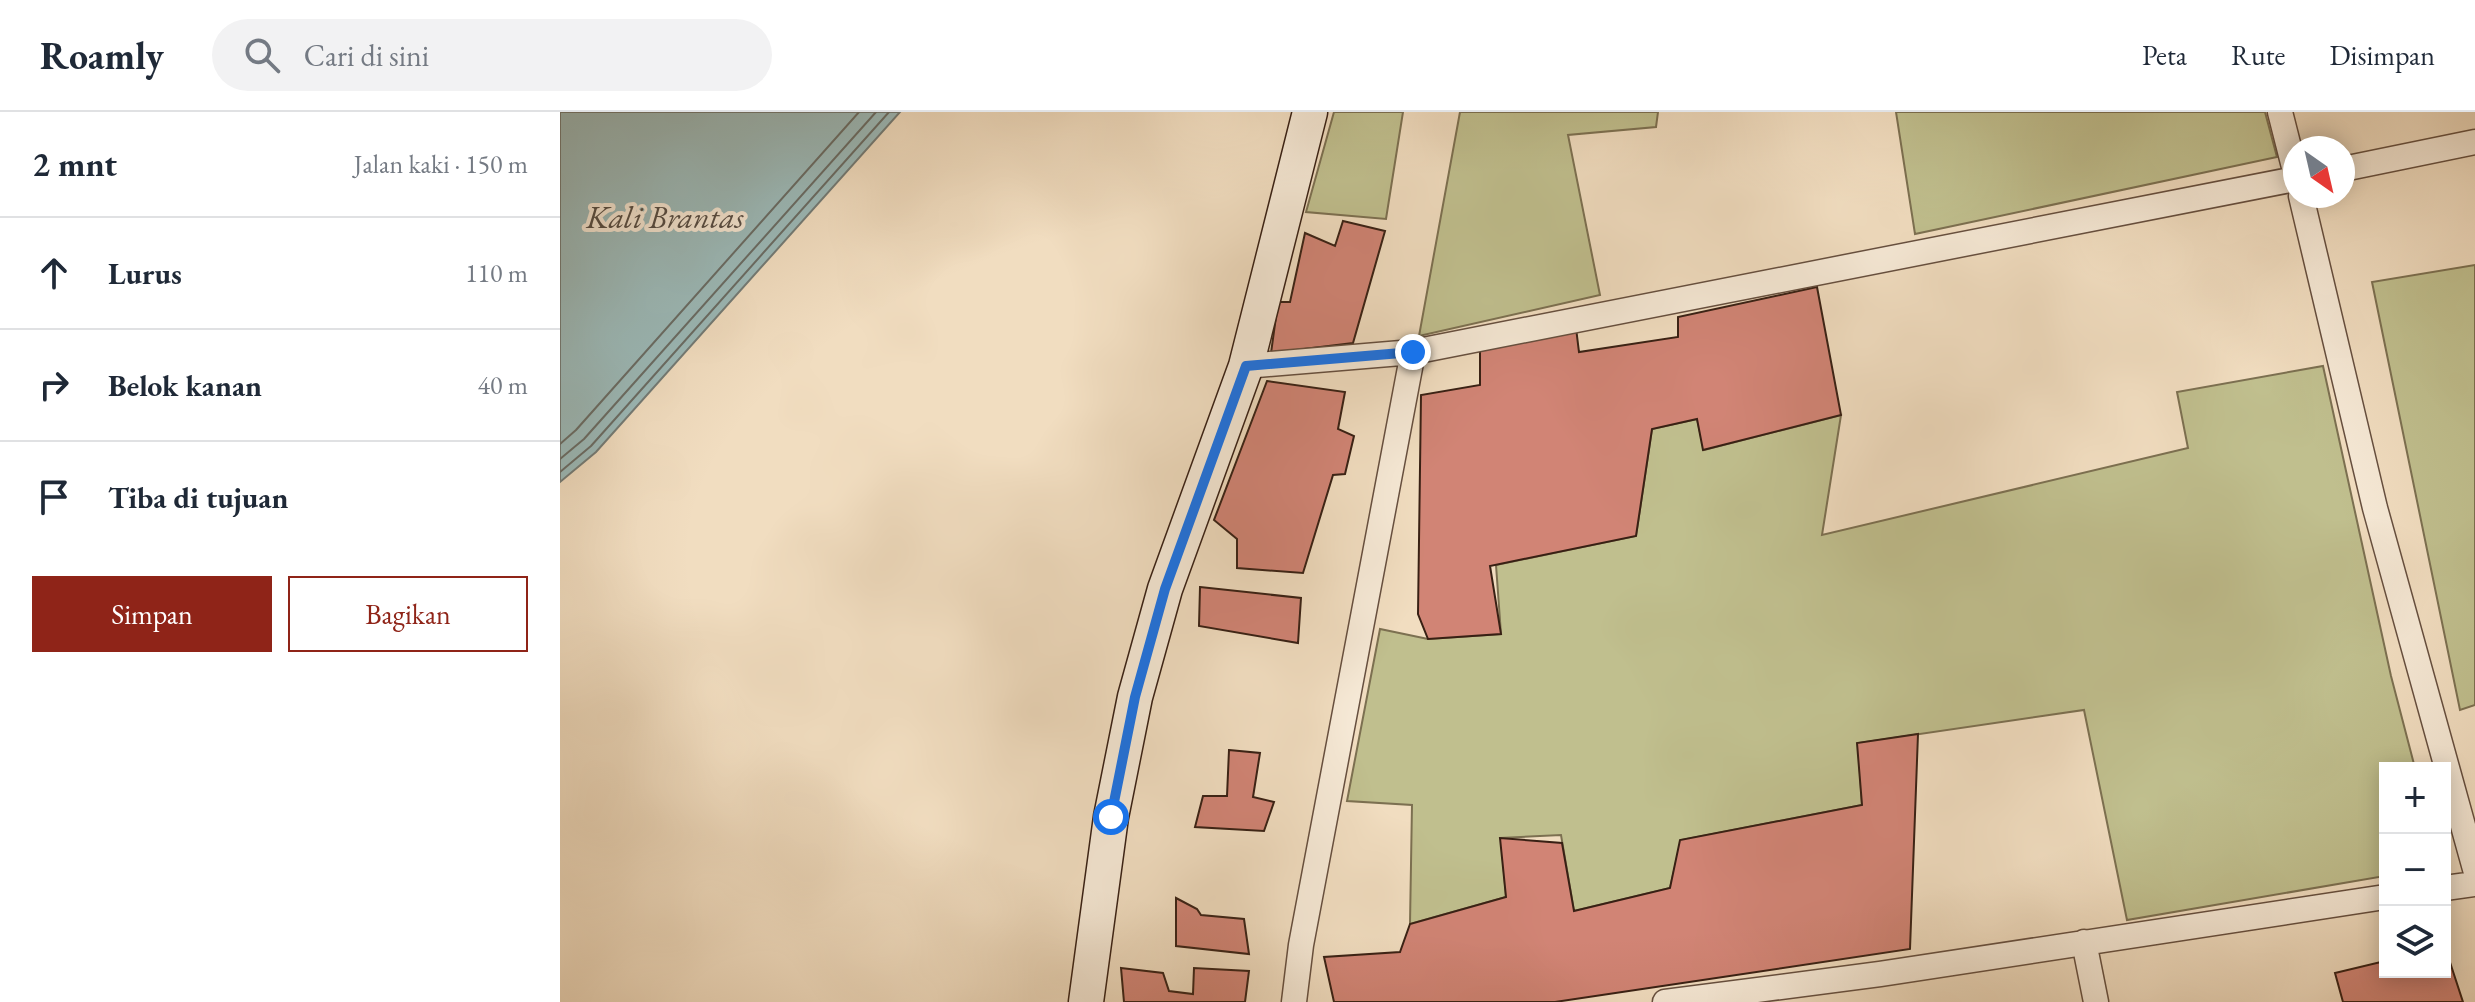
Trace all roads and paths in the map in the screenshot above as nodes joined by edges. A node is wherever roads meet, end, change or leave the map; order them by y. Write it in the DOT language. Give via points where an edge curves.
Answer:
graph roads {
  1 [pos="1310,112"];
  2 [pos="2280,112"];
  3 [pos="2286,136"];
  4 [pos="2475,142"];
  5 [pos="2355,167"];
  6 [pos="2283,181"];
  7 [pos="2304,208"];
  8 [pos="1413,352"];
  9 [pos="1246,366"];
  10 [pos="2475,869"];
  11 [pos="2475,884"];
  12 [pos="2451,887"];
  13 [pos="2379,898"];
  14 [pos="2084,942"];
  15 [pos="1086,1002"];
  16 [pos="1294,1002"];
  17 [pos="1665,1002"];
  18 [pos="2096,1002"];
  1 -- 9 [label="main road"];
  2 -- 3 [label="street"];
  4 -- 5 [label="street"];
  6 -- 8 [label="street"];
  7 -- 10 [label="street" via="2375,508"];
  8 -- 9 [label="street"];
  8 -- 16 [label="street"];
  9 -- 15 [label="main road" via="1165,589 1135,697 1111,817"];
  11 -- 12 [label="street"];
  13 -- 14 [label="street"];
  14 -- 17 [label="street"];
  14 -- 18 [label="street"];
}
